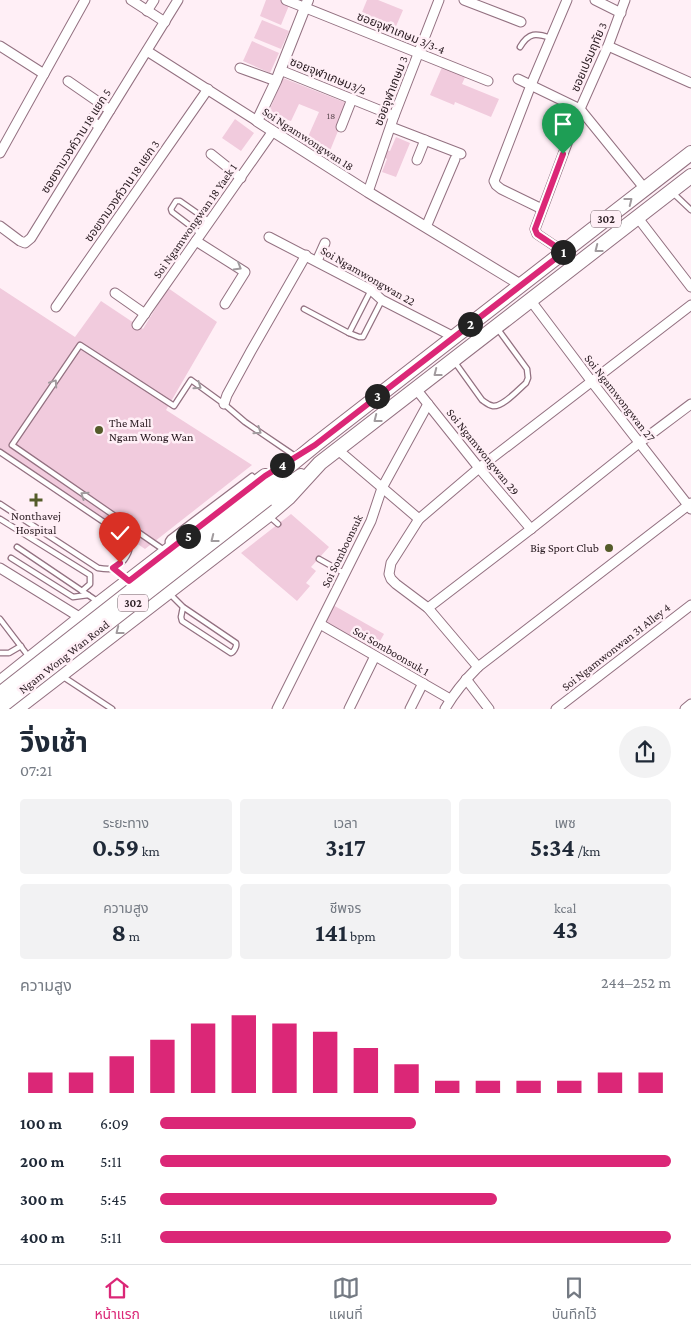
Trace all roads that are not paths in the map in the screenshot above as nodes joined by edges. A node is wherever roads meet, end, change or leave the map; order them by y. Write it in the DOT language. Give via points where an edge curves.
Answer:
graph roads {
  1 [pos="85,0"];
  2 [pos="131,0"];
  3 [pos="154,0"];
  4 [pos="178,0"];
  5 [pos="286,0"];
  6 [pos="439,0"];
  7 [pos="464,0"];
  8 [pos="567,0"];
  9 [pos="595,0"];
  10 [pos="625,0"];
  11 [pos="307,4"];
  12 [pos="147,10"];
  13 [pos="621,13"];
  14 [pos="165,22"];
  15 [pos="521,22"];
  16 [pos="551,38"];
  17 [pos="0,46"];
  18 [pos="608,46"];
  19 [pos="520,47"];
  20 [pos="147,51"];
  21 [pos="419,54"];
  22 [pos="240,68"];
  23 [pos="280,70"];
  24 [pos="44,74"];
  25 [pos="518,79"];
  26 [pos="68,81"];
  27 [pos="276,81"];
  28 [pos="488,81"];
  29 [pos="691,83"];
  30 [pos="532,85"];
  31 [pos="208,89"];
  32 [pos="352,99"];
  33 [pos="101,104"];
  34 [pos="580,109"];
  35 [pos="110,110"];
  36 [pos="394,116"];
  37 [pos="257,121"];
  38 [pos="100,126"];
  39 [pos="341,127"];
  40 [pos="391,127"];
  41 [pos="273,131"];
  42 [pos="425,140"];
  43 [pos="0,153"];
  44 [pos="691,153"];
  45 [pos="211,154"];
  46 [pos="417,160"];
  47 [pos="691,176"];
  48 [pos="241,178"];
  49 [pos="645,189"];
  50 [pos="670,191"];
  51 [pos="368,192"];
  52 [pos="542,209"];
  53 [pos="691,210"];
  54 [pos="638,218"];
  55 [pos="210,222"];
  56 [pos="0,226"];
  57 [pos="426,226"];
  58 [pos="269,237"];
  59 [pos="199,238"];
  60 [pos="325,243"];
  61 [pos="564,252"];
  62 [pos="306,255"];
  63 [pos="317,261"];
  64 [pos="521,285"];
  65 [pos="691,287"];
  66 [pos="372,290"];
  67 [pos="115,293"];
  68 [pos="382,300"];
  69 [pos="531,300"];
  70 [pos="224,304"];
  71 [pos="691,305"];
  72 [pos="56,307"];
  73 [pos="304,309"];
  74 [pos="145,314"];
  75 [pos="137,325"];
  76 [pos="496,327"];
  77 [pos="349,333"];
  78 [pos="454,337"];
  79 [pos="453,360"];
  80 [pos="592,382"];
  81 [pos="416,390"];
  82 [pos="224,404"];
  83 [pos="428,404"];
  84 [pos="691,404"];
  85 [pos="639,443"];
  86 [pos="315,445"];
  87 [pos="338,450"];
  88 [pos="0,452"];
  89 [pos="295,456"];
  90 [pos="320,463"];
  91 [pos="479,468"];
  92 [pos="257,484"];
  93 [pos="382,488"];
  94 [pos="0,504"];
  95 [pos="690,506"];
  96 [pos="0,519"];
  97 [pos="420,519"];
  98 [pos="531,529"];
  99 [pos="17,548"];
  100 [pos="168,552"];
  101 [pos="11,558"];
  102 [pos="319,559"];
  103 [pos="0,568"];
  104 [pos="113,568"];
  105 [pos="344,573"];
  106 [pos="129,581"];
  107 [pos="82,591"];
  108 [pos="168,592"];
  109 [pos="88,595"];
  110 [pos="100,603"];
  111 [pos="691,605"];
  112 [pos="183,607"];
  113 [pos="428,608"];
  114 [pos="81,618"];
  115 [pos="0,619"];
  116 [pos="320,624"];
  117 [pos="47,645"];
  118 [pos="21,646"];
  119 [pos="0,653"];
  120 [pos="375,656"];
  121 [pos="30,658"];
  122 [pos="478,667"];
  123 [pos="64,673"];
  124 [pos="466,679"];
  125 [pos="0,683"];
  126 [pos="424,683"];
  127 [pos="0,694"];
  128 [pos="450,699"];
  129 [pos="691,704"];
  130 [pos="0,707"];
  131 [pos="16,709"];
  132 [pos="112,709"];
  133 [pos="277,709"];
  134 [pos="349,709"];
  135 [pos="410,709"];
  136 [pos="445,709"];
  137 [pos="489,709"];
  138 [pos="556,709"];
  139 [pos="685,709"];
  1 -- 24 [label="street"];
  2 -- 12 [label="street"];
  3 -- 12 [label="street"];
  4 -- 14 [label="street"];
  5 -- 11 [label="street, ซอยจุฬาเกษม 3/3-4"];
  6 -- 21 [label="street, ซอยจุฬาเกษม 3"];
  7 -- 15 [label="street"];
  8 -- 16 [label="street"];
  9 -- 13 [label="street"];
  10 -- 13 [label="street, ซอยเปรมฤทัย 3"];
  11 -- 21 [label="street, ซอยจุฬาเกษม 3/3-4"];
  11 -- 23 [label="street"];
  12 -- 14 [label="street"];
  13 -- 18 [label="street, ซอยเปรมฤทัย 3"];
  14 -- 20 [label="street"];
  16 -- 19 [label="lane" via="534,34"];
  16 -- 30 [label="street"];
  17 -- 24 [label="street"];
  18 -- 29 [label="street"];
  18 -- 34 [label="street, ซอยเปรมฤทัย 3"];
  20 -- 31 [label="street, Soi Ngamwongwan 18"];
  20 -- 35 [label="street, ซอยงามวงค์วาน 18 แยก 5"];
  21 -- 28 [label="street, ซอยจุฬาเกษม 3/3-4"];
  21 -- 36 [label="street, ซอยจุฬาเกษม 3"];
  22 -- 27 [label="street"];
  23 -- 27 [label="street"];
  23 -- 32 [label="street, ซอยจุฬาเกษม3/2"];
  24 -- 43 [label="street"];
  25 -- 30 [label="street"];
  26 -- 33 [label="street"];
  27 -- 37 [label="street"];
  30 -- 34 [label="street"];
  30 -- 52 [label="street" via="494,181 501,189"];
  31 -- 37 [label="street, Soi Ngamwongwan 18"];
  31 -- 72 [label="street, ซอยงามวงค์วาน 18 แยก 3"];
  32 -- 36 [label="street, ซอยจุฬาเกษม3/2"];
  32 -- 39 [label="street"];
  33 -- 35 [label="street"];
  33 -- 38 [label="street" via="91,121"];
  34 -- 49 [label="street"];
  34 -- 52 [label="street, ซอยเปรมฤทัย 3"];
  35 -- 38 [label="street, ซอยงามวงค์วาน 18 แยก 5"];
  36 -- 40 [label="street, ซอยจุฬาเกษม 3"];
  37 -- 41 [label="street, Soi Ngamwongwan 18"];
  38 -- 56 [label="street, ซอยงามวงค์วาน 18 แยก 5" via="31,238 25,243"];
  40 -- 42 [label="street"];
  40 -- 51 [label="street, ซอยจุฬาเกษม 3"];
  41 -- 48 [label="street, Soi Ngamwongwan 18 Yaek 1"];
  41 -- 51 [label="street, Soi Ngamwongwan 18"];
  42 -- 46 [label="street"];
  42 -- 57 [label="street" via="458,156"];
  44 -- 49 [label="main road, Ngam Wong Wan Road / 302"];
  45 -- 48 [label="street"];
  47 -- 50 [label="main road, Ngam Wong Wan Road / 302"];
  48 -- 55 [label="street, Soi Ngamwongwan 18 Yaek 1"];
  61 -- 49 [label="main road, Ngam Wong Wan Road / 302, one-way"];
  50 -- 53 [label="lane"];
  50 -- 54 [label="main road, Ngam Wong Wan Road / 302"];
  51 -- 57 [label="street, Soi Ngamwongwan 18"];
  52 -- 61 [label="street, ซอยเปรมฤทัย 3" via="535,232"];
  54 -- 65 [label="street"];
  54 -- 69 [label="main road, Ngam Wong Wan Road / 302, one-way"];
  55 -- 59 [label="street, Soi Ngamwongwan 18 Yaek 1"];
  55 -- 59 [label="lane" via="180,201 171,207 172,212"];
  57 -- 64 [label="street, Soi Ngamwongwan 18"];
  58 -- 62 [label="street, Soi Ngamwongwan 22"];
  59 -- 70 [label="street, one-way" via="246,272"];
  59 -- 74 [label="street, Soi Ngamwongwan 18 Yaek 1"];
  60 -- 63 [label="street"];
  61 -- 64 [label="main road, Ngam Wong Wan Road / 302"];
  62 -- 63 [label="street, Soi Ngamwongwan 22"];
  62 -- 82 [label="street" via="226,395"];
  63 -- 66 [label="street, Soi Ngamwongwan 22"];
  64 -- 78 [label="main road, Ngam Wong Wan Road / 302"];
  66 -- 68 [label="street, Soi Ngamwongwan 22"];
  66 -- 77 [label="lane"];
  67 -- 74 [label="street"];
  68 -- 77 [label="lane" via="363,337"];
  68 -- 78 [label="street, Soi Ngamwongwan 22"];
  69 -- 76 [label="main road, Ngam Wong Wan Road / 302"];
  69 -- 80 [label="street, Soi Ngamwongwan 27"];
  71 -- 80 [label="street"];
  73 -- 77 [label="lane"];
  74 -- 75 [label="street, Soi Ngamwongwan 18 Yaek 1"];
  76 -- 79 [label="main road, Ngam Wong Wan Road / 302"];
  76 -- 79 [label="lane" via="527,369 528,378 500,404 493,406 482,400"];
  78 -- 86 [label="main road, Ngam Wong Wan Road / 302"];
  79 -- 81 [label="main road, Ngam Wong Wan Road / 302, one-way"];
  80 -- 85 [label="street, Soi Ngamwongwan 27"];
  80 -- 91 [label="street"];
  81 -- 83 [label="street, Soi Ngamwongwan 29"];
  81 -- 87 [label="main road, Ngam Wong Wan Road / 302, one-way"];
  82 -- 89 [label="lane, one-way"];
  100 -- 82 [label="lane, one-way" via="12,445 80,345 174,406 190,380"];
  83 -- 91 [label="street, Soi Ngamwongwan 29"];
  83 -- 93 [label="street, Soi Somboonsuk"];
  84 -- 85 [label="street"];
  85 -- 95 [label="street, Soi Ngamwongwan 27"];
  85 -- 98 [label="street"];
  86 -- 89 [label="main road, Ngam Wong Wan Road / 302"];
  86 -- 92 [label="main road, Ngam Wong Wan Road / 302"];
  87 -- 90 [label="main road, Ngam Wong Wan Road / 302"];
  87 -- 93 [label="street"];
  88 -- 104 [label="lane" via="127,539 129,552"];
  89 -- 92 [label="main road, Ngam Wong Wan Road / 302"];
  90 -- 92 [label="main road, Ngam Wong Wan Road / 302"];
  90 -- 108 [label="main road, Ngam Wong Wan Road / 302" via="273,519"];
  91 -- 97 [label="street"];
  91 -- 98 [label="street, Soi Ngamwongwan 29"];
  92 -- 100 [label="main road, Ngam Wong Wan Road / 302"];
  92 -- 127 [label="main road, Ngam Wong Wan Road / 302, bridge"];
  92 -- 130 [label="main road, Ngam Wong Wan Road / 302, one-way, bridge"];
  93 -- 97 [label="street"];
  93 -- 105 [label="street, Soi Somboonsuk" via="371,521"];
  94 -- 104 [label="lane" via="96,566"];
  95 -- 122 [label="street"];
  96 -- 107 [label="lane" via="90,574 90,584"];
  97 -- 113 [label="street" via="391,563 389,574 396,584"];
  98 -- 113 [label="street"];
  99 -- 107 [label="lane"];
  100 -- 106 [label="main road, Ngam Wong Wan Road / 302"];
  101 -- 109 [label="lane" via="72,597"];
  102 -- 105 [label="lane"];
  103 -- 114 [label="street"];
  104 -- 106 [label="lane"];
  105 -- 116 [label="street, Soi Somboonsuk"];
  106 -- 110 [label="main road, Ngam Wong Wan Road / 302"];
  107 -- 109 [label="lane"];
  108 -- 112 [label="lane"];
  108 -- 123 [label="main road, Ngam Wong Wan Road / 302, one-way"];
  109 -- 110 [label="lane"];
  110 -- 114 [label="main road, Ngam Wong Wan Road / 302"];
  111 -- 138 [label="street, Soi Ngamwonwan 31 Alley 4"];
  112 -- 112 [label="lane" via="236,643 233,652 182,621"];
  113 -- 122 [label="street"];
  114 -- 117 [label="main road, Ngam Wong Wan Road / 302"];
  115 -- 118 [label="lane"];
  116 -- 120 [label="street, Soi Somboonsuk 1"];
  116 -- 133 [label="street, Soi Somboonsuk"];
  117 -- 121 [label="main road, Ngam Wong Wan Road / 302"];
  117 -- 123 [label="main road" via="45,653 50,663"];
  118 -- 119 [label="lane" via="9,654"];
  118 -- 121 [label="lane"];
  120 -- 126 [label="street, Soi Somboonsuk 1"];
  120 -- 134 [label="street"];
  121 -- 125 [label="main road, Ngam Wong Wan Road / 302"];
  122 -- 124 [label="street"];
  123 -- 131 [label="main road, Ngam Wong Wan Road / 302"];
  123 -- 132 [label="lane"];
  124 -- 128 [label="street"];
  124 -- 137 [label="street"];
  126 -- 128 [label="street, Soi Somboonsuk 1"];
  126 -- 135 [label="street"];
  128 -- 136 [label="street"];
  129 -- 139 [label="street"];
}
